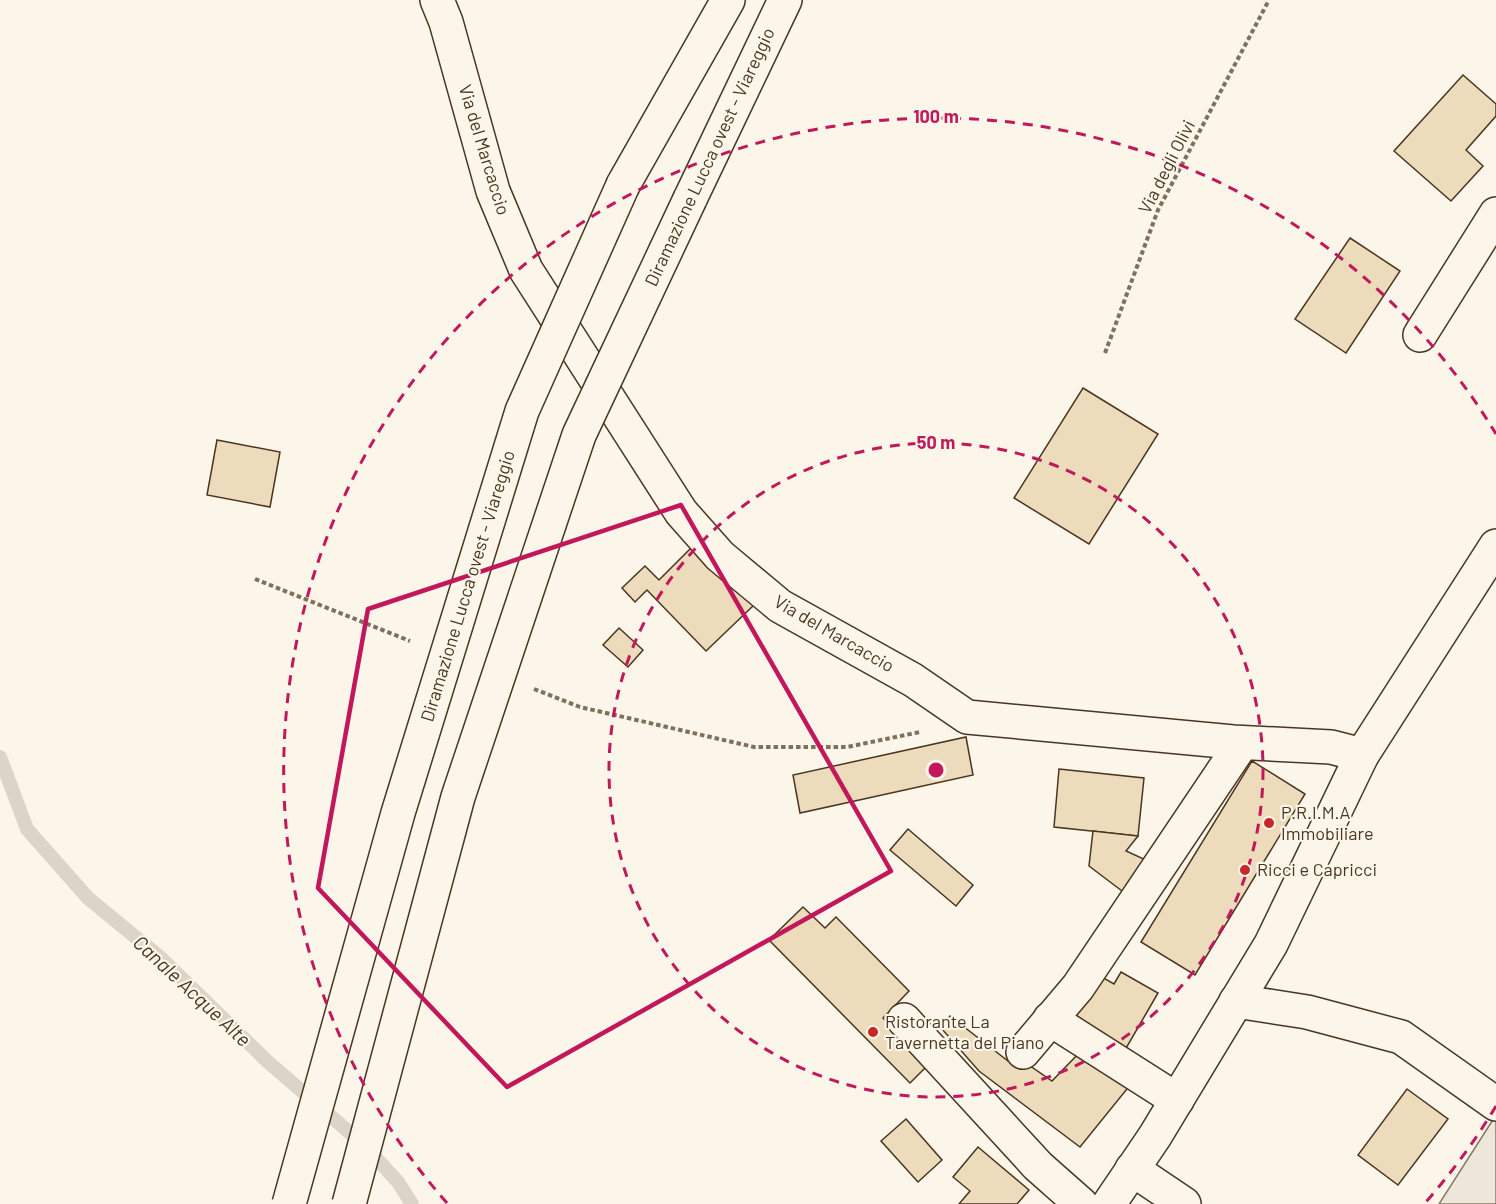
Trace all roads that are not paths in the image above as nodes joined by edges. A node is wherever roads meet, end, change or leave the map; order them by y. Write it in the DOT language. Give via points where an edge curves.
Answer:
graph roads {
  1 [pos="436,0"];
  2 [pos="728,0"];
  3 [pos="785,0"];
  4 [pos="1496,214"];
  5 [pos="1420,335"];
  6 [pos="1496,546"];
  7 [pos="1242,743"];
  8 [pos="1362,755"];
  9 [pos="1236,1001"];
  10 [pos="1050,1019"];
  11 [pos="904,1020"];
  12 [pos="1023,1052"];
  13 [pos="1177,1100"];
  14 [pos="1496,1104"];
  15 [pos="1132,1169"];
  16 [pos="1116,1202"];
  17 [pos="289,1204"];
  18 [pos="349,1204"];
  19 [pos="1081,1204"];
  20 [pos="1184,1204"];
  1 -- 7 [label="main road, Via del Marcaccio" via="446,22 493,191 526,270 681,512 720,556 780,606 913,680 967,717"];
  2 -- 17 [label="main road, Diramazione Lucca ovest - Viareggio, bridge" via="623,185 522,411 398,813"];
  3 -- 18 [label="main road, Diramazione Lucca ovest - Viareggio, bridge" via="575,446 458,797"];
  4 -- 5 [label="main road"];
  6 -- 8 [label="main road"];
  7 -- 8 [label="main road, Via del Marcaccio" via="1331,747"];
  7 -- 10 [label="main road" via="1078,987"];
  8 -- 9 [label="main road" via="1271,944"];
  9 -- 13 [label="main road"];
  9 -- 14 [label="main road" via="1307,1012 1401,1036"];
  10 -- 12 [label="main road"];
  10 -- 13 [label="main road"];
  11 -- 19 [label="main road" via="1038,1166"];
  13 -- 15 [label="main road"];
  15 -- 16 [label="main road"];
  15 -- 20 [label="main road"];
}
